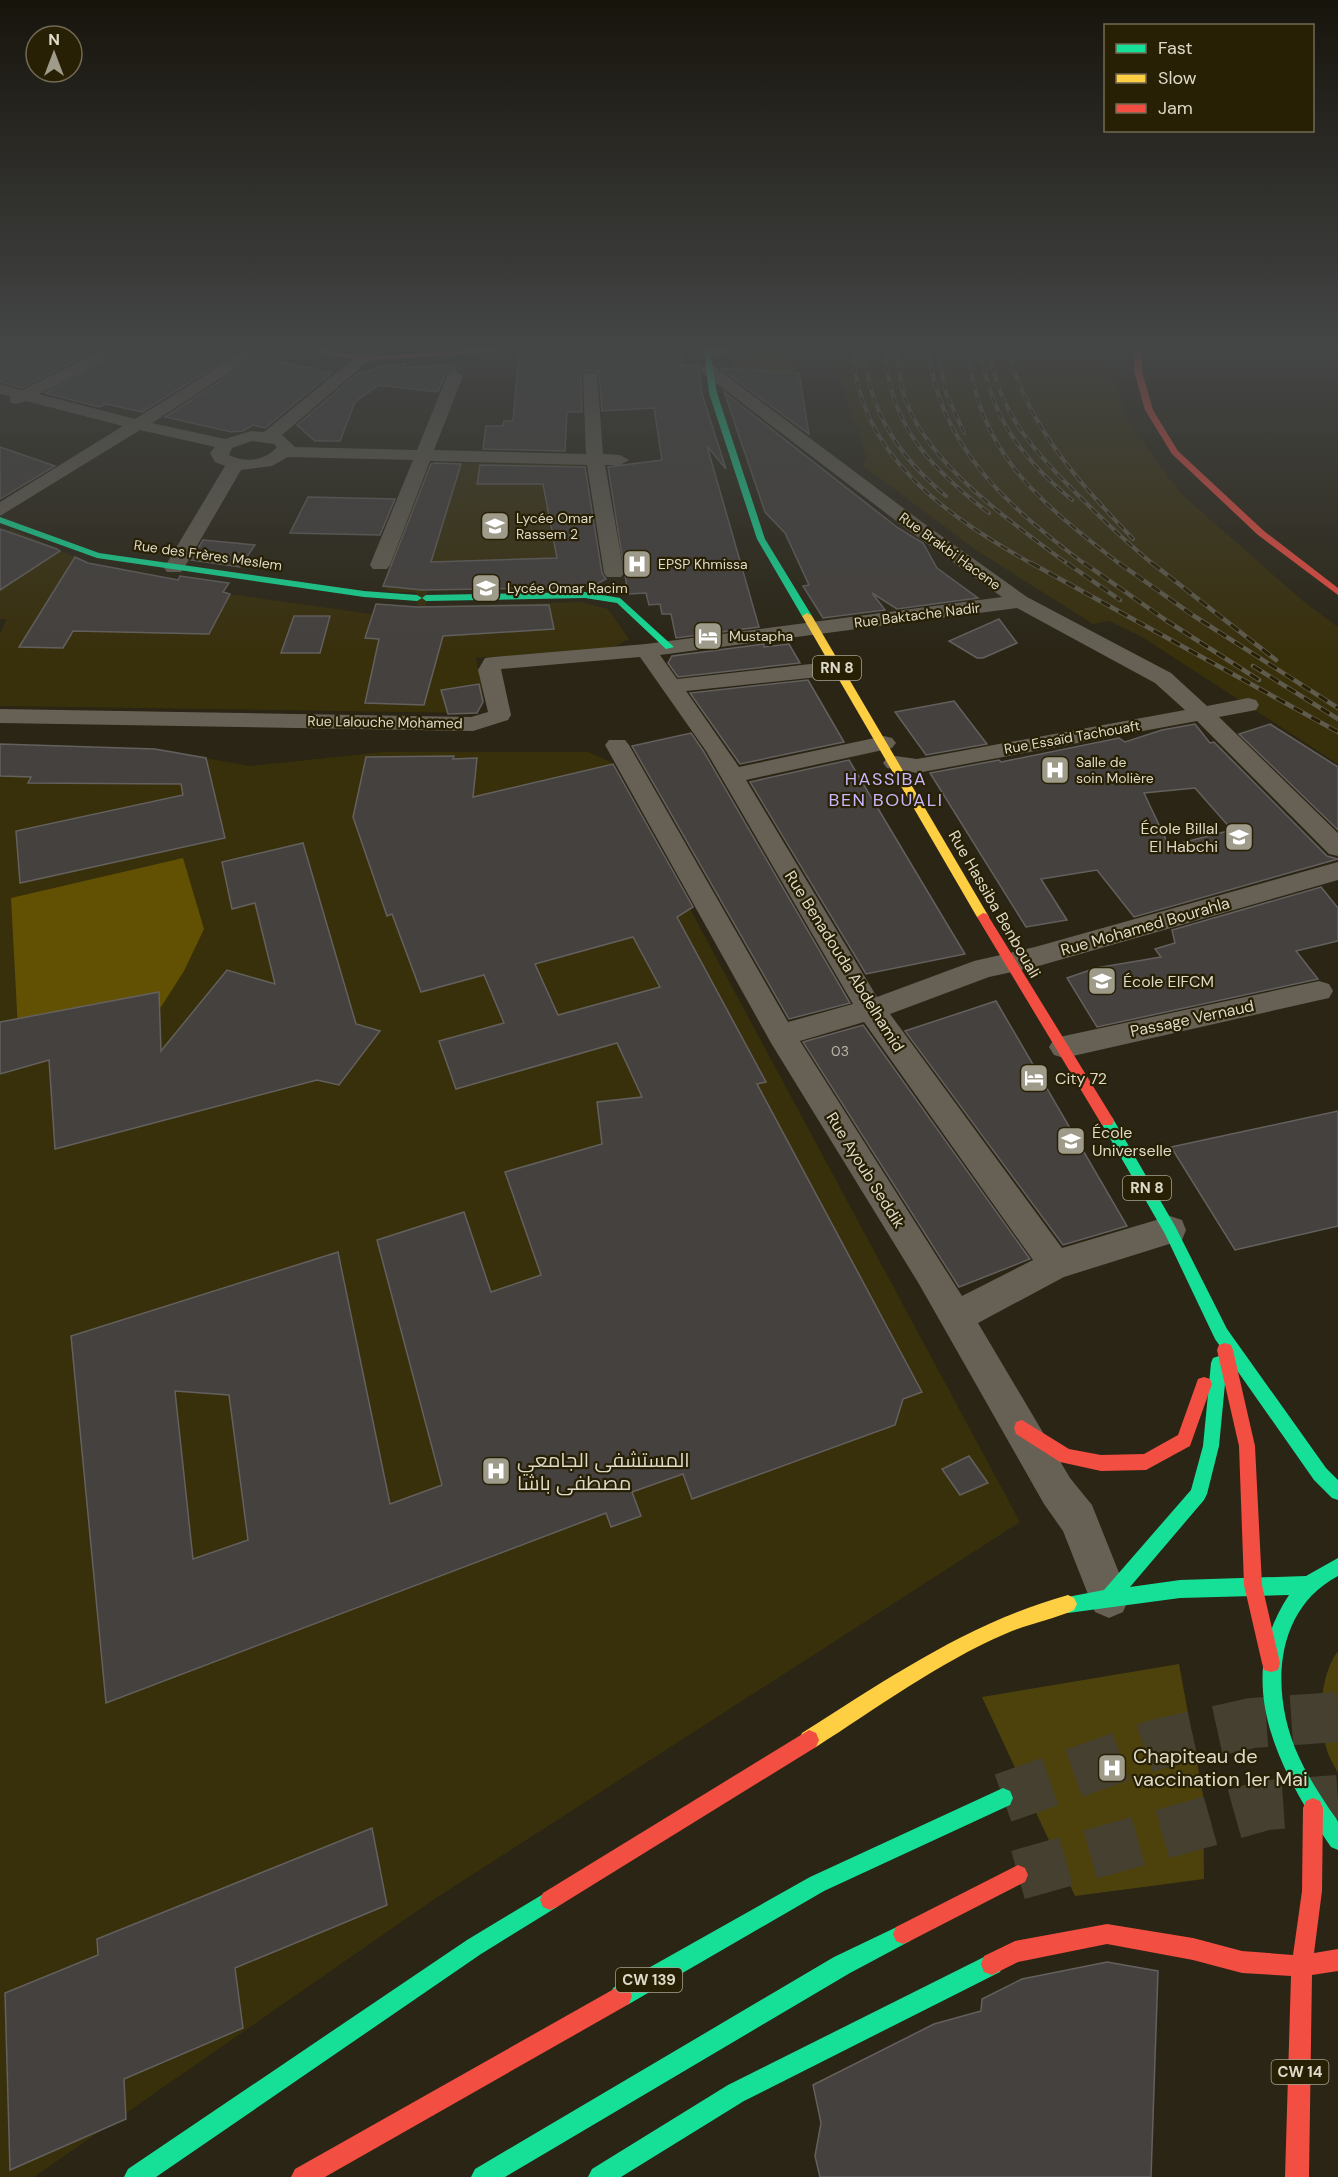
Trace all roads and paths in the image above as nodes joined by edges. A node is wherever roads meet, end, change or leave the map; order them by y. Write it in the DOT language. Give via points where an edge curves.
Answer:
graph roads {
  1 [pos="95,452"];
  2 [pos="220,452"];
  3 [pos="284,452"];
  4 [pos="424,452"];
  5 [pos="595,452"];
  6 [pos="731,452"];
  7 [pos="823,452"];
  8 [pos="1174,452"];
  9 [pos="422,456"];
  10 [pos="595,460"];
  11 [pos="620,460"];
  12 [pos="235,464"];
  13 [pos="0,510"];
  14 [pos="0,520"];
  15 [pos="381,565"];
  16 [pos="174,568"];
  17 [pos="614,573"];
  18 [pos="1338,592"];
  19 [pos="1020,601"];
  20 [pos="813,628"];
  21 [pos="658,648"];
  22 [pos="837,668"];
  23 [pos="670,686"];
  24 [pos="1248,705"];
  25 [pos="1202,713"];
  26 [pos="0,716"];
  27 [pos="616,746"];
  28 [pos="890,753"];
  29 [pos="732,776"];
  30 [pos="1338,848"];
  31 [pos="1338,871"];
  32 [pos="1009,963"];
  33 [pos="1319,991"];
  34 [pos="871,1010"];
  35 [pos="782,1035"];
  36 [pos="1064,1047"];
  37 [pos="1170,1230"];
  38 [pos="1054,1266"];
  39 [pos="956,1317"];
  40 [pos="1221,1334"];
  41 [pos="1022,1428"];
  42 [pos="1320,1474"];
  43 [pos="1338,1481"];
  44 [pos="1338,1492"];
  45 [pos="1338,1567"];
  46 [pos="1253,1585"];
  47 [pos="1307,1585"];
  48 [pos="1109,1598"];
  49 [pos="1271,1663"];
  50 [pos="1004,1798"];
  51 [pos="1314,1808"];
  52 [pos="1338,1840"];
  53 [pos="1018,1875"];
  54 [pos="1338,1960"];
  55 [pos="1302,1966"];
  56 [pos="136,2177"];
  57 [pos="303,2177"];
  58 [pos="483,2177"];
  59 [pos="600,2177"];
  60 [pos="1297,2177"];
  1 -- 13 [label="street"];
  2 -- 12 [label="street" via="221,458"];
  3 -- 9 [label="street"];
  3 -- 12 [label="street" via="258,464"];
  4 -- 9 [label="street"];
  5 -- 10 [label="street"];
  6 -- 20 [label="main road, Rue Hassiba Benbouali / RN 8" via="761,539"];
  7 -- 19 [label="street, Rue Brakbi Hacene" via="915,526"];
  8 -- 18 [label="main road" via="1261,533"];
  9 -- 10 [label="street"];
  9 -- 15 [label="street"];
  10 -- 11 [label="street"];
  10 -- 17 [label="street"];
  12 -- 16 [label="street"];
  14 -- 16 [label="main road, Rue des Frères Meslem" via="97,555"];
  16 -- 21 [label="main road, Rue des Frères Meslem" via="422,598 585,595 620,601"];
  19 -- 20 [label="street, Rue Baktache Nadir"];
  19 -- 25 [label="street, Rue Brakbi Hacene" via="1162,678"];
  20 -- 21 [label="street, Rue Lalouche Mohamed"];
  20 -- 22 [label="main road, Rue Hassiba Benbouali / RN 8"];
  21 -- 23 [label="street, Rue Benadouda Abdelhamid"];
  21 -- 26 [label="street, Rue Lalouche Mohamed" via="493,663 489,670 500,715 473,724"];
  22 -- 23 [label="street"];
  22 -- 28 [label="main road, Rue Hassiba Benbouali / RN 8"];
  23 -- 29 [label="street, Rue Benadouda Abdelhamid"];
  24 -- 25 [label="street, Rue Essaïd Tachouaft"];
  25 -- 28 [label="street, Rue Essaïd Tachouaft" via="917,766"];
  25 -- 30 [label="street, Rue Brakbi Hacene"];
  27 -- 35 [label="street, Rue Ayoub Seddik"];
  28 -- 29 [label="street, Rue Essaïd Tachouaft"];
  28 -- 32 [label="main road, Rue Hassiba Benbouali / RN 8"];
  29 -- 34 [label="street, Rue Benadouda Abdelhamid"];
  31 -- 32 [label="street, Rue Mohamed Bourahla"];
  32 -- 34 [label="street, Rue Mohamed Bourahla" via="984,968"];
  32 -- 36 [label="main road, Rue Hassiba Benbouali / RN 8"];
  33 -- 36 [label="street, Passage Vernaud"];
  34 -- 35 [label="street, Rue Mohamed Bourahla"];
  34 -- 38 [label="street, Rue Benadouda Abdelhamid"];
  35 -- 39 [label="street, Rue Ayoub Seddik"];
  36 -- 37 [label="main road, Rue Hassiba Benbouali / RN 8"];
  37 -- 38 [label="street"];
  37 -- 40 [label="main road, Rue Hassiba Benbouali / RN 8"];
  38 -- 39 [label="street"];
  39 -- 41 [label="street, Rue Ayoub Seddik"];
  40 -- 41 [label="main road" via="1184,1440 1146,1462 1101,1463 1066,1456"];
  40 -- 42 [label="main road, Rue Hassiba Benbouali"];
  40 -- 46 [label="main road, Rue Hassiba Benbouali" via="1247,1446"];
  40 -- 48 [label="main road" via="1211,1446 1198,1494"];
  41 -- 48 [label="street, Rue Ayoub Seddik" via="1078,1520"];
  42 -- 43 [label="main road"];
  42 -- 44 [label="main road, Rue Hassiba Benbouali"];
  45 -- 47 [label="main road"];
  46 -- 47 [label="main road"];
  46 -- 48 [label="main road"];
  46 -- 49 [label="main road, Rue Hassiba Benbouali"];
  47 -- 49 [label="main road" via="1283,1619"];
  48 -- 56 [label="main road" via="1054,1607 966,1644 474,1947"];
  49 -- 51 [label="main road" via="1278,1733 1292,1771"];
  50 -- 57 [label="main road, CW 139" via="817,1884"];
  51 -- 52 [label="main road"];
  51 -- 55 [label="main road, CW 14" via="1312,1891"];
  53 -- 58 [label="main road" via="842,1965"];
  54 -- 55 [label="main road"];
  55 -- 59 [label="main road" via="1242,1962 1107,1934 1015,1952 736,2092"];
  55 -- 60 [label="main road, CW 14"];
}
